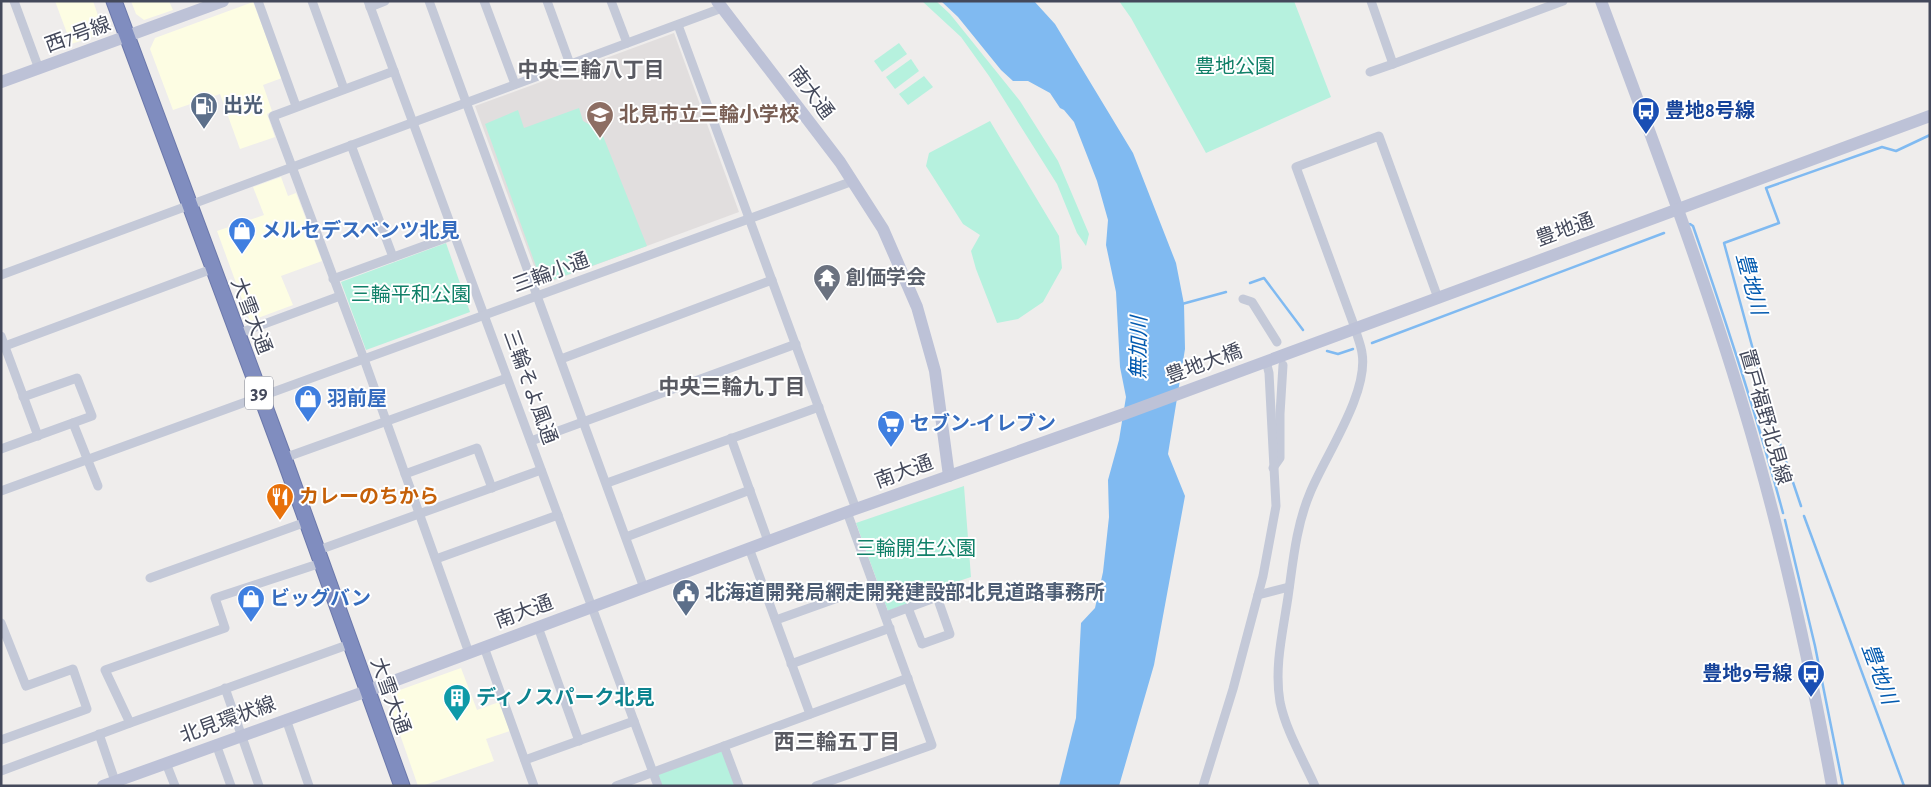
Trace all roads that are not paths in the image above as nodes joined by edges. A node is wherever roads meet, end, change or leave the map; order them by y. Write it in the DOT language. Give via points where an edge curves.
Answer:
graph roads {
  1 [pos="14,1"];
  2 [pos="114,1"];
  3 [pos="223,1"];
  4 [pos="258,1"];
  5 [pos="312,1"];
  6 [pos="385,1"];
  7 [pos="429,1"];
  8 [pos="484,1"];
  9 [pos="547,1"];
  10 [pos="610,1"];
  11 [pos="1370,1"];
  12 [pos="1563,1"];
  13 [pos="1601,1"];
  14 [pos="369,4"];
  15 [pos="720,5"];
  16 [pos="678,25"];
  17 [pos="127,37"];
  18 [pos="627,44"];
  19 [pos="570,64"];
  20 [pos="1393,64"];
  21 [pos="39,69"];
  22 [pos="394,71"];
  23 [pos="1370,72"];
  24 [pos="1,82"];
  25 [pos="515,84"];
  26 [pos="344,89"];
  27 [pos="467,103"];
  28 [pos="296,106"];
  29 [pos="1930,116"];
  30 [pos="413,122"];
  31 [pos="352,145"];
  32 [pos="292,167"];
  33 [pos="853,181"];
  34 [pos="189,206"];
  35 [pos="1678,208"];
  36 [pos="749,218"];
  37 [pos="454,235"];
  38 [pos="392,257"];
  39 [pos="212,269"];
  40 [pos="1,275"];
  41 [pos="333,280"];
  42 [pos="772,280"];
  43 [pos="340,296"];
  44 [pos="538,296"];
  45 [pos="1438,298"];
  46 [pos="1243,299"];
  47 [pos="484,316"];
  48 [pos="1355,328"];
  49 [pos="237,334"];
  50 [pos="1,336"];
  51 [pos="1277,342"];
  52 [pos="796,344"];
  53 [pos="5,346"];
  54 [pos="364,359"];
  55 [pos="561,359"];
  56 [pos="1262,362"];
  57 [pos="1283,365"];
  58 [pos="507,378"];
  59 [pos="23,397"];
  60 [pos="261,398"];
  61 [pos="819,407"];
  62 [pos="584,421"];
  63 [pos="386,422"];
  64 [pos="73,423"];
  65 [pos="38,436"];
  66 [pos="731,438"];
  67 [pos="531,441"];
  68 [pos="1,449"];
  69 [pos="284,458"];
  70 [pos="88,460"];
  71 [pos="1273,469"];
  72 [pos="541,470"];
  73 [pos="405,474"];
  74 [pos="949,476"];
  75 [pos="607,483"];
  76 [pos="98,486"];
  77 [pos="492,488"];
  78 [pos="750,490"];
  79 [pos="1,491"];
  80 [pos="852,510"];
  81 [pos="420,514"];
  82 [pos="558,515"];
  83 [pos="306,522"];
  84 [pos="626,536"];
  85 [pos="768,542"];
  86 [pos="749,548"];
  87 [pos="319,557"];
  88 [pos="436,559"];
  89 [pos="150,578"];
  90 [pos="874,585"];
  91 [pos="1290,587"];
  92 [pos="644,588"];
  93 [pos="1258,596"];
  94 [pos="593,607"];
  95 [pos="908,608"];
  96 [pos="886,616"];
  97 [pos="776,620"];
  98 [pos="1,623"];
  99 [pos="538,627"];
  100 [pos="890,628"];
  101 [pos="350,644"];
  102 [pos="484,647"];
  103 [pos="469,653"];
  104 [pos="791,664"];
  105 [pos="908,678"];
  106 [pos="225,688"];
  107 [pos="367,691"];
  108 [pos="810,714"];
  109 [pos="286,719"];
  110 [pos="634,721"];
  111 [pos="130,723"];
  112 [pos="99,734"];
  113 [pos="241,736"];
  114 [pos="1,740"];
  115 [pos="579,740"];
  116 [pos="216,744"];
  117 [pos="724,746"];
  118 [pos="525,760"];
  119 [pos="166,763"];
  120 [pos="1,771"];
  121 [pos="653,772"];
  122 [pos="110,784"];
  123 [pos="174,786"];
  124 [pos="231,786"];
  125 [pos="259,786"];
  126 [pos="308,786"];
  127 [pos="402,786"];
  128 [pos="534,786"];
  129 [pos="616,786"];
  130 [pos="658,786"];
  131 [pos="739,786"];
  132 [pos="816,786"];
  133 [pos="1203,786"];
  134 [pos="1314,786"];
  135 [pos="1832,786"];
  1 -- 21 [label="street"];
  2 -- 17 [label="highway, 大雪大通 / 39"];
  3 -- 17 [label="main road, 西7号線"];
  4 -- 28 [label="street"];
  5 -- 26 [label="street"];
  6 -- 14 [label="street"];
  7 -- 27 [label="street"];
  8 -- 25 [label="street"];
  9 -- 19 [label="street"];
  10 -- 18 [label="street"];
  11 -- 20 [label="street"];
  12 -- 20 [label="street"];
  13 -- 35 [label="main road"];
  14 -- 22 [label="street, 三輪そよ風通"];
  15 -- 16 [label="street"];
  15 -- 33 [label="main road, 南大通"];
  16 -- 18 [label="street"];
  16 -- 36 [label="street"];
  17 -- 21 [label="main road, 西7号線"];
  17 -- 34 [label="highway, 大雪大通 / 39"];
  18 -- 19 [label="street"];
  19 -- 25 [label="street"];
  20 -- 23 [label="street"];
  21 -- 24 [label="main road, 西7号線"];
  22 -- 26 [label="street"];
  22 -- 30 [label="street, 三輪そよ風通"];
  25 -- 27 [label="street"];
  26 -- 28 [label="street"];
  27 -- 30 [label="street"];
  27 -- 44 [label="street"];
  28 -- 32 [label="street" via="273,116"];
  29 -- 35 [label="main road"];
  30 -- 31 [label="street"];
  30 -- 37 [label="street, 三輪そよ風通"];
  31 -- 32 [label="street"];
  31 -- 38 [label="street"];
  32 -- 34 [label="street"];
  32 -- 41 [label="street"];
  33 -- 36 [label="street, 三輪小通"];
  33 -- 74 [label="main road, 南大通" via="883,229 917,307 934,371"];
  34 -- 39 [label="highway, 大雪大通 / 39"];
  34 -- 40 [label="street"];
  35 -- 45 [label="main road, 豊地通"];
  35 -- 135 [label="main road, 置戸福野北見線" via="1720,331 1769,499 1803,640"];
  36 -- 42 [label="street"];
  36 -- 44 [label="street, 三輪小通"];
  37 -- 38 [label="street"];
  37 -- 47 [label="street, 三輪そよ風通"];
  38 -- 41 [label="street"];
  39 -- 49 [label="highway, 大雪大通 / 39"];
  39 -- 53 [label="street"];
  41 -- 43 [label="street"];
  42 -- 52 [label="street"];
  42 -- 55 [label="street"];
  43 -- 49 [label="street"];
  43 -- 54 [label="street"];
  44 -- 47 [label="street, 三輪小通"];
  44 -- 55 [label="street"];
  45 -- 48 [label="main road, 豊地通"];
  45 -- 48 [label="street" via="1379,136 1296,167"];
  46 -- 51 [label="street" via="1252,302"];
  47 -- 54 [label="street, 三輪小通"];
  47 -- 58 [label="street, 三輪そよ風通"];
  48 -- 56 [label="main road, 豊地通"];
  48 -- 91 [label="street" via="1363,354 1360,386 1310,494 1296,538"];
  49 -- 60 [label="highway, 大雪大通 / 39"];
  50 -- 53 [label="street"];
  52 -- 61 [label="street"];
  52 -- 62 [label="street"];
  53 -- 59 [label="street"];
  54 -- 60 [label="street, 三輪小通"];
  54 -- 63 [label="street"];
  55 -- 62 [label="street"];
  56 -- 71 [label="street" via="1269,374"];
  56 -- 74 [label="main road, 豊地大橋"];
  57 -- 71 [label="street" via="1280,458"];
  58 -- 63 [label="street"];
  58 -- 67 [label="street, 三輪そよ風通"];
  59 -- 64 [label="street" via="77,378 92,416"];
  59 -- 65 [label="street"];
  60 -- 69 [label="highway, 大雪大通 / 39"];
  60 -- 70 [label="street, 三輪小通"];
  61 -- 66 [label="street"];
  61 -- 80 [label="street"];
  62 -- 67 [label="street"];
  62 -- 75 [label="street"];
  63 -- 69 [label="street"];
  63 -- 73 [label="street"];
  64 -- 65 [label="street"];
  64 -- 70 [label="street"];
  65 -- 68 [label="street"];
  66 -- 75 [label="street"];
  66 -- 78 [label="street"];
  67 -- 72 [label="street, 三輪そよ風通"];
  69 -- 83 [label="highway, 大雪大通 / 39"];
  70 -- 76 [label="street"];
  70 -- 79 [label="street, 三輪小通"];
  71 -- 93 [label="street" via="1276,506"];
  72 -- 77 [label="street"];
  72 -- 82 [label="street, 三輪そよ風通"];
  73 -- 77 [label="street" via="477,448"];
  73 -- 81 [label="street"];
  74 -- 80 [label="main road, 南大通"];
  75 -- 84 [label="street"];
  77 -- 81 [label="street"];
  78 -- 84 [label="street"];
  78 -- 85 [label="street"];
  80 -- 85 [label="main road, 南大通"];
  80 -- 90 [label="street"];
  81 -- 87 [label="street"];
  81 -- 88 [label="street"];
  82 -- 88 [label="street"];
  82 -- 94 [label="street, 三輪そよ風通"];
  83 -- 87 [label="highway, 大雪大通 / 39"];
  83 -- 89 [label="street"];
  84 -- 92 [label="street"];
  85 -- 86 [label="main road, 南大通"];
  86 -- 92 [label="main road, 南大通"];
  86 -- 97 [label="street"];
  87 -- 101 [label="highway, 大雪大通 / 39"];
  87 -- 111 [label="street" via="215,598 225,628 105,670"];
  88 -- 103 [label="street"];
  90 -- 96 [label="street"];
  90 -- 97 [label="street"];
  91 -- 93 [label="street"];
  91 -- 134 [label="street" via="1280,650 1280,702"];
  92 -- 94 [label="main road, 南大通"];
  93 -- 133 [label="street"];
  94 -- 99 [label="main road, 南大通"];
  94 -- 110 [label="street, 三輪そよ風通"];
  95 -- 95 [label="street" via="938,597 950,634 922,644"];
  95 -- 96 [label="street"];
  96 -- 100 [label="street"];
  97 -- 104 [label="street"];
  98 -- 114 [label="street" via="26,686 73,669 87,709"];
  99 -- 102 [label="main road, 南大通"];
  99 -- 115 [label="street"];
  100 -- 104 [label="street"];
  100 -- 105 [label="street"];
  101 -- 106 [label="street"];
  101 -- 107 [label="highway, 大雪大通 / 39"];
  102 -- 103 [label="main road, 南大通"];
  102 -- 118 [label="street"];
  103 -- 107 [label="main road, 南大通"];
  104 -- 108 [label="street"];
  105 -- 108 [label="street"];
  105 -- 132 [label="street" via="932,745"];
  106 -- 111 [label="street"];
  106 -- 113 [label="street"];
  107 -- 109 [label="main road, 北見環状線"];
  107 -- 127 [label="highway, 大雪大通 / 39"];
  108 -- 117 [label="street"];
  109 -- 113 [label="main road, 北見環状線"];
  109 -- 126 [label="street"];
  110 -- 115 [label="street"];
  110 -- 121 [label="street, 三輪そよ風通"];
  111 -- 112 [label="street"];
  112 -- 120 [label="street"];
  112 -- 122 [label="street"];
  113 -- 116 [label="main road, 北見環状線"];
  113 -- 125 [label="street"];
  115 -- 118 [label="street"];
  116 -- 119 [label="main road, 北見環状線"];
  116 -- 124 [label="street"];
  117 -- 121 [label="street"];
  117 -- 131 [label="street"];
  118 -- 128 [label="street"];
  119 -- 122 [label="main road, 北見環状線"];
  119 -- 123 [label="street"];
  121 -- 129 [label="street"];
  121 -- 130 [label="street, 三輪そよ風通"];
}
